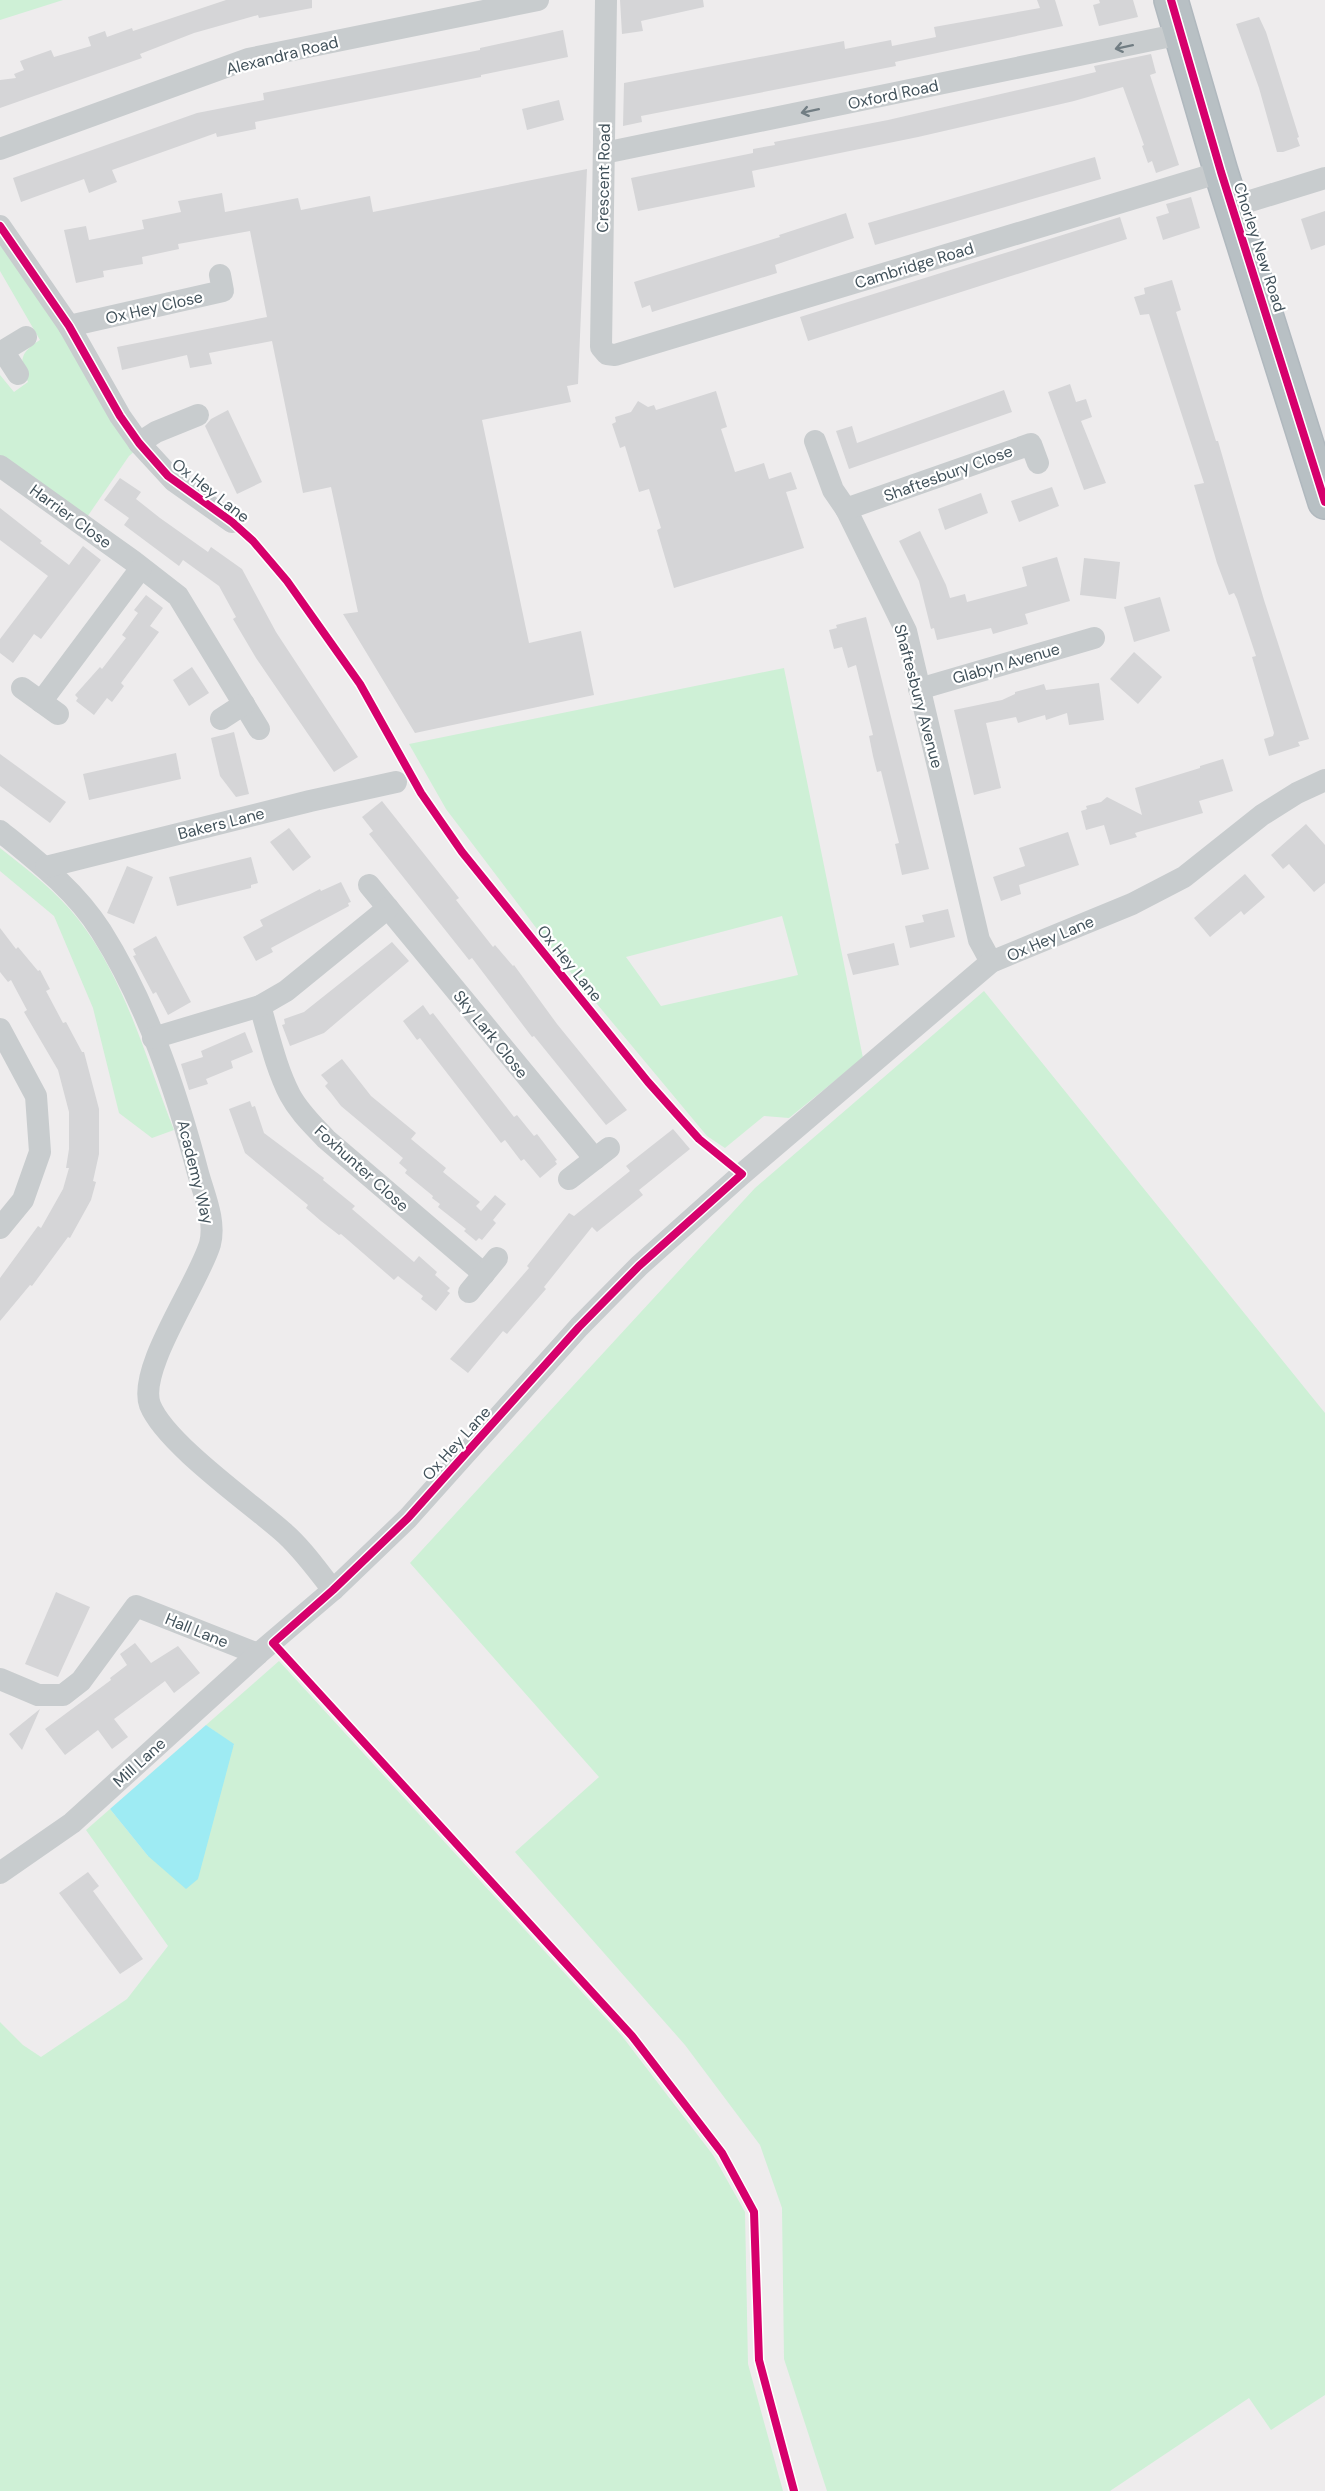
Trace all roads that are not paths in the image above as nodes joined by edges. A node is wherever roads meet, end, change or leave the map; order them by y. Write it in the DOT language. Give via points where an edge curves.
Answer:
graph roads {
  1 [pos="538,0"];
  2 [pos="606,0"];
  3 [pos="1171,0"];
  4 [pos="1181,34"];
  5 [pos="0,149"];
  6 [pos="604,153"];
  7 [pos="1221,172"];
  8 [pos="1325,178"];
  9 [pos="1234,206"];
  10 [pos="0,226"];
  11 [pos="220,275"];
  12 [pos="69,326"];
  13 [pos="26,336"];
  14 [pos="2,352"];
  15 [pos="607,354"];
  16 [pos="18,374"];
  17 [pos="198,415"];
  18 [pos="815,441"];
  19 [pos="139,442"];
  20 [pos="1038,463"];
  21 [pos="0,466"];
  22 [pos="1325,502"];
  23 [pos="846,509"];
  24 [pos="232,522"];
  25 [pos="141,568"];
  26 [pos="1094,638"];
  27 [pos="22,688"];
  28 [pos="919,689"];
  29 [pos="244,704"];
  30 [pos="221,719"];
  31 [pos="260,729"];
  32 [pos="1325,780"];
  33 [pos="396,782"];
  34 [pos="0,831"];
  35 [pos="46,867"];
  36 [pos="369,885"];
  37 [pos="388,908"];
  38 [pos="991,962"];
  39 [pos="260,1006"];
  40 [pos="0,1029"];
  41 [pos="153,1038"];
  42 [pos="569,1179"];
  43 [pos="0,1228"];
  44 [pos="469,1292"];
  45 [pos="333,1590"];
  46 [pos="266,1649"];
  47 [pos="0,1679"];
  48 [pos="0,1873"];
  1 -- 5 [label="street, Alexandra Road" via="248,59"];
  2 -- 6 [label="street, Crescent Road"];
  3 -- 4 [label="highway, Chorley New Road"];
  4 -- 6 [label="street, Oxford Road, one-way"];
  4 -- 7 [label="highway, Chorley New Road"];
  6 -- 15 [label="street, Crescent Road" via="601,347"];
  7 -- 9 [label="highway, Chorley New Road"];
  7 -- 15 [label="street, Cambridge Road" via="615,355"];
  8 -- 9 [label="street"];
  9 -- 22 [label="highway, Chorley New Road"];
  10 -- 12 [label="street, Ox Hey Lane"];
  11 -- 12 [label="street, Ox Hey Close" via="223,291"];
  12 -- 19 [label="street, Ox Hey Lane"];
  13 -- 14 [label="street"];
  14 -- 16 [label="street"];
  17 -- 19 [label="street"];
  18 -- 23 [label="street, Shaftesbury Avenue" via="833,490"];
  19 -- 24 [label="street, Ox Hey Lane" via="168,476"];
  20 -- 23 [label="street, Shaftesbury Close" via="1030,444"];
  21 -- 25 [label="street, Harrier Close"];
  23 -- 28 [label="street, Shaftesbury Avenue" via="906,631"];
  25 -- 27 [label="street" via="50,708"];
  25 -- 29 [label="street, Harrier Close" via="178,596"];
  26 -- 28 [label="street, Glabyn Avenue"];
  28 -- 38 [label="street, Shaftesbury Avenue" via="979,940"];
  29 -- 30 [label="street"];
  29 -- 31 [label="street, Harrier Close"];
  32 -- 38 [label="street, Ox Hey Lane" via="1262,815 1184,877 1132,904"];
  33 -- 35 [label="street, Bakers Lane"];
  34 -- 35 [label="street, Academy Way"];
  35 -- 41 [label="street, Academy Way" via="100,930"];
  36 -- 37 [label="street, Sky Lark Close"];
  37 -- 39 [label="street" via="286,991"];
  37 -- 42 [label="street, Sky Lark Close" via="602,1154"];
  38 -- 45 [label="street, Ox Hey Lane" via="639,1266 579,1327 408,1518"];
  39 -- 41 [label="street"];
  39 -- 44 [label="street, Foxhunter Close" via="279,1069 305,1116 326,1139 491,1266"];
  40 -- 43 [label="street" via="36,1096 40,1152 23,1200"];
  41 -- 45 [label="street, Academy Way" via="186,1128 211,1218 210,1241 201,1269 153,1365 148,1387 150,1404 178,1443 284,1533"];
  45 -- 46 [label="street, Ox Hey Lane"];
  46 -- 47 [label="street, Hall Lane" via="136,1606 81,1681 63,1695 38,1695"];
  46 -- 48 [label="street, Mill Lane" via="72,1823"];
}
